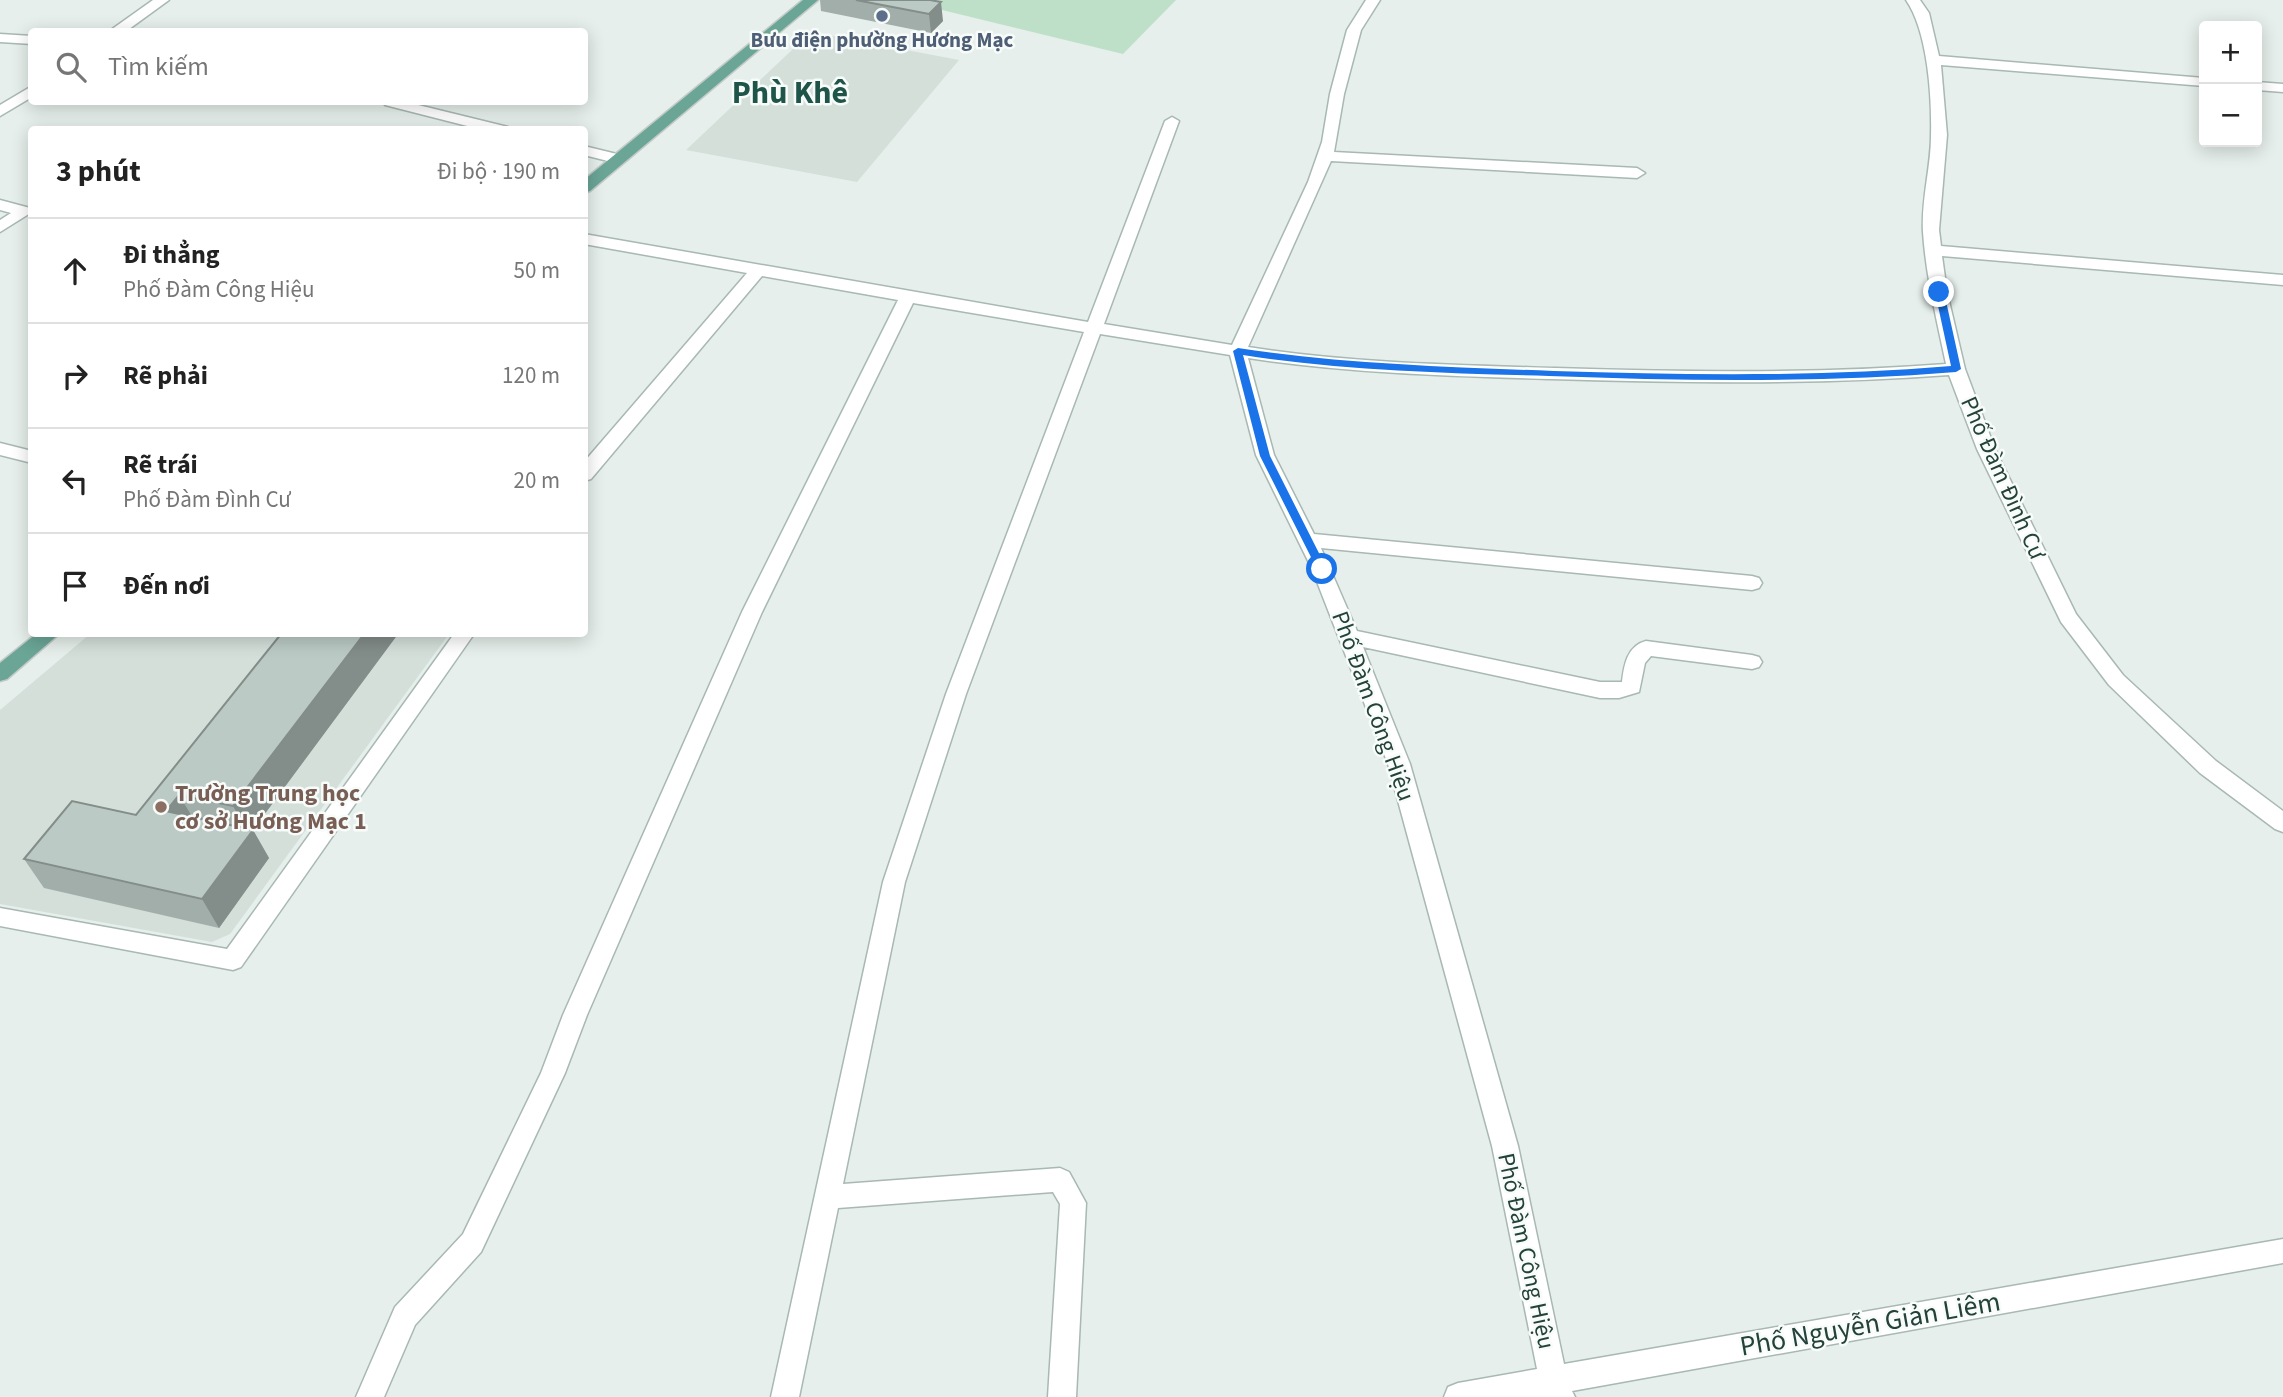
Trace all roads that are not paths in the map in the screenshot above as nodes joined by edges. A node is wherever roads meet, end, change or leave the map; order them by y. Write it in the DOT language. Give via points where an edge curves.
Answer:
graph roads {
  1 [pos="162,0"];
  2 [pos="811,0"];
  3 [pos="1373,0"];
  4 [pos="1913,0"];
  5 [pos="120,28"];
  6 [pos="0,38"];
  7 [pos="28,40"];
  8 [pos="1933,60"];
  9 [pos="2199,82"];
  10 [pos="2262,86"];
  11 [pos="2283,88"];
  12 [pos="28,93"];
  13 [pos="402,105"];
  14 [pos="0,112"];
  15 [pos="1172,121"];
  16 [pos="487,126"];
  17 [pos="588,151"];
  18 [pos="1325,156"];
  19 [pos="620,159"];
  20 [pos="1637,173"];
  21 [pos="588,185"];
  22 [pos="0,205"];
  23 [pos="0,227"];
  24 [pos="588,240"];
  25 [pos="1934,250"];
  26 [pos="758,270"];
  27 [pos="2283,280"];
  28 [pos="908,297"];
  29 [pos="1095,328"];
  30 [pos="1238,351"];
  31 [pos="1956,369"];
  32 [pos="0,449"];
  33 [pos="28,456"];
  34 [pos="588,470"];
  35 [pos="1308,540"];
  36 [pos="1752,583"];
  37 [pos="45,637"];
  38 [pos="462,637"];
  39 [pos="1349,637"];
  40 [pos="1752,663"];
  41 [pos="0,674"];
  42 [pos="2283,823"];
  43 [pos="0,918"];
  44 [pos="827,1197"];
  45 [pos="2283,1251"];
  46 [pos="1557,1389"];
  47 [pos="370,1397"];
  48 [pos="785,1397"];
  49 [pos="1062,1397"];
  50 [pos="1458,1397"];
  1 -- 5 [label="street"];
  2 -- 19 [label="main road"];
  3 -- 18 [label="street" via="1354,30"];
  4 -- 8 [label="street, Phố Đàm Đình Cư" via="1922,13"];
  6 -- 7 [label="street"];
  8 -- 9 [label="street"];
  8 -- 25 [label="street, Phố Đàm Đình Cư" via="1939,135 1931,230"];
  10 -- 11 [label="street"];
  12 -- 14 [label="street"];
  13 -- 16 [label="street"];
  15 -- 29 [label="street"];
  17 -- 19 [label="street"];
  18 -- 20 [label="street"];
  18 -- 30 [label="street"];
  19 -- 21 [label="main road"];
  22 -- 23 [label="street" via="24,211"];
  24 -- 26 [label="street"];
  25 -- 27 [label="street"];
  25 -- 31 [label="street, Phố Đàm Đình Cư"];
  26 -- 28 [label="street"];
  26 -- 34 [label="street"];
  28 -- 29 [label="street"];
  28 -- 47 [label="street" via="752,611 553,1073 472,1243 405,1316"];
  29 -- 30 [label="street"];
  29 -- 44 [label="street" via="956,694 894,882"];
  30 -- 31 [label="street" via="1479,371 1711,379"];
  30 -- 35 [label="street, Phố Đàm Công Hiệu" via="1265,456"];
  31 -- 42 [label="street, Phố Đàm Đình Cư" via="1986,449 2068,617 2125,689 2208,767"];
  32 -- 33 [label="street"];
  35 -- 36 [label="street"];
  35 -- 39 [label="street, Phố Đàm Công Hiệu"];
  37 -- 41 [label="main road"];
  38 -- 43 [label="street" via="233,960"];
  39 -- 40 [label="street" via="1600,690 1632,687 1635,661 1646,648"];
  39 -- 46 [label="street, Phố Đàm Công Hiệu" via="1399,764 1505,1146"];
  44 -- 48 [label="street"];
  44 -- 49 [label="street" via="1059,1180 1073,1203"];
  45 -- 46 [label="street, Phố Nguyễn Giản Liêm"];
  46 -- 50 [label="street, Phố Nguyễn Giản Liêm"];
}
